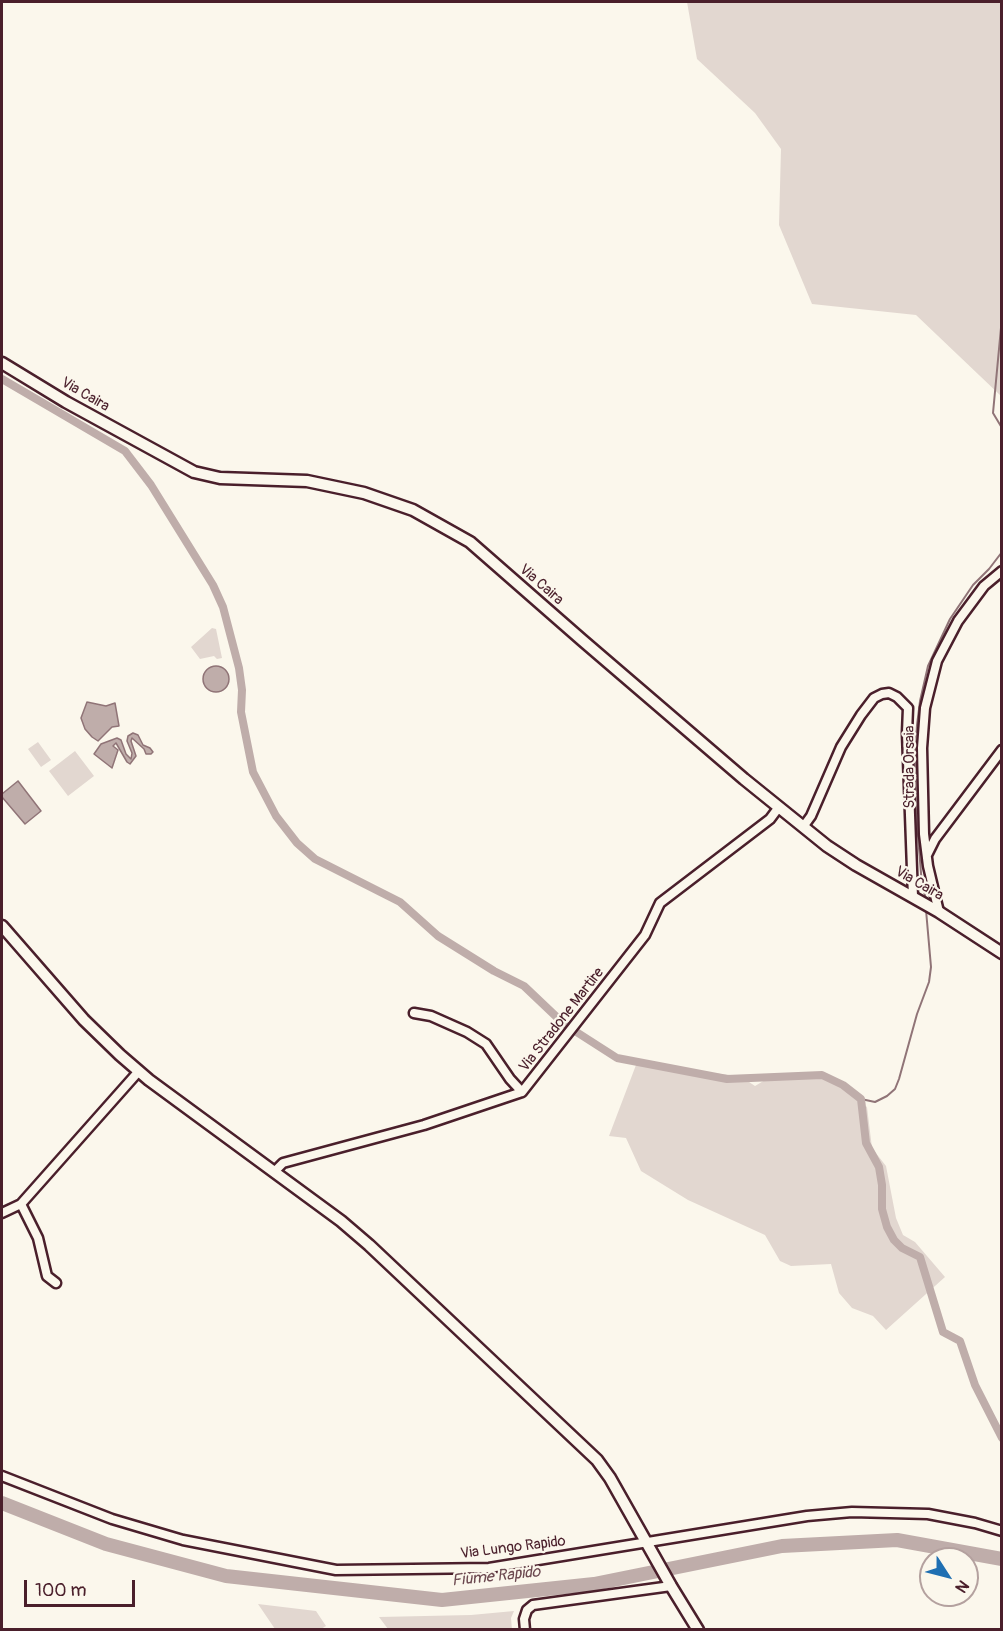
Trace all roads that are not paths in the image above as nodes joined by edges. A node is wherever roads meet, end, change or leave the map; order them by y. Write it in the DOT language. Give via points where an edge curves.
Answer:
graph roads {
  1 [pos="2,363"];
  2 [pos="1002,571"];
  3 [pos="1002,750"];
  4 [pos="779,807"];
  5 [pos="803,827"];
  6 [pos="927,856"];
  7 [pos="914,897"];
  8 [pos="939,912"];
  9 [pos="2,926"];
  10 [pos="1002,953"];
  11 [pos="414,1013"];
  12 [pos="139,1071"];
  13 [pos="522,1092"];
  14 [pos="274,1172"];
  15 [pos="21,1204"];
  16 [pos="2,1213"];
  17 [pos="56,1283"];
  18 [pos="2,1476"];
  19 [pos="1002,1531"];
  20 [pos="649,1546"];
  21 [pos="668,1581"];
  22 [pos="525,1629"];
  23 [pos="698,1629"];
  1 -- 4 [label="street, Via Caira" via="194,472 220,478 307,481 364,493 413,510 451,531 470,542"];
  2 -- 6 [label="street, Strada Orsaia" via="973,599 937,661 925,708 922,748"];
  3 -- 6 [label="street" via="935,839"];
  4 -- 5 [label="street, Via Caira"];
  4 -- 13 [label="street, Via Stradone Martire" via="771,819 660,903 645,935"];
  5 -- 7 [label="street, Via Caira" via="856,865"];
  5 -- 7 [label="street" via="841,747 866,707 882,693 897,697 908,708"];
  6 -- 8 [label="street, Strada Orsaia"];
  7 -- 8 [label="street, Via Caira"];
  8 -- 10 [label="street, Via Caira"];
  9 -- 12 [label="street" via="84,1020"];
  11 -- 13 [label="street" via="431,1016 486,1044"];
  12 -- 14 [label="street"];
  12 -- 15 [label="street"];
  13 -- 14 [label="street, Via Stradone Martire" via="424,1125 283,1163"];
  14 -- 20 [label="street" via="369,1245 597,1460"];
  15 -- 16 [label="street"];
  15 -- 17 [label="street" via="38,1238 47,1276"];
  18 -- 20 [label="street, Via Lungo Rapido" via="112,1519 183,1540 336,1570 489,1568"];
  19 -- 20 [label="street, Via Lungo Rapido" via="928,1514 852,1512 807,1516"];
  20 -- 21 [label="street"];
  21 -- 22 [label="street" via="533,1605 524,1619"];
  21 -- 23 [label="street"];
}
